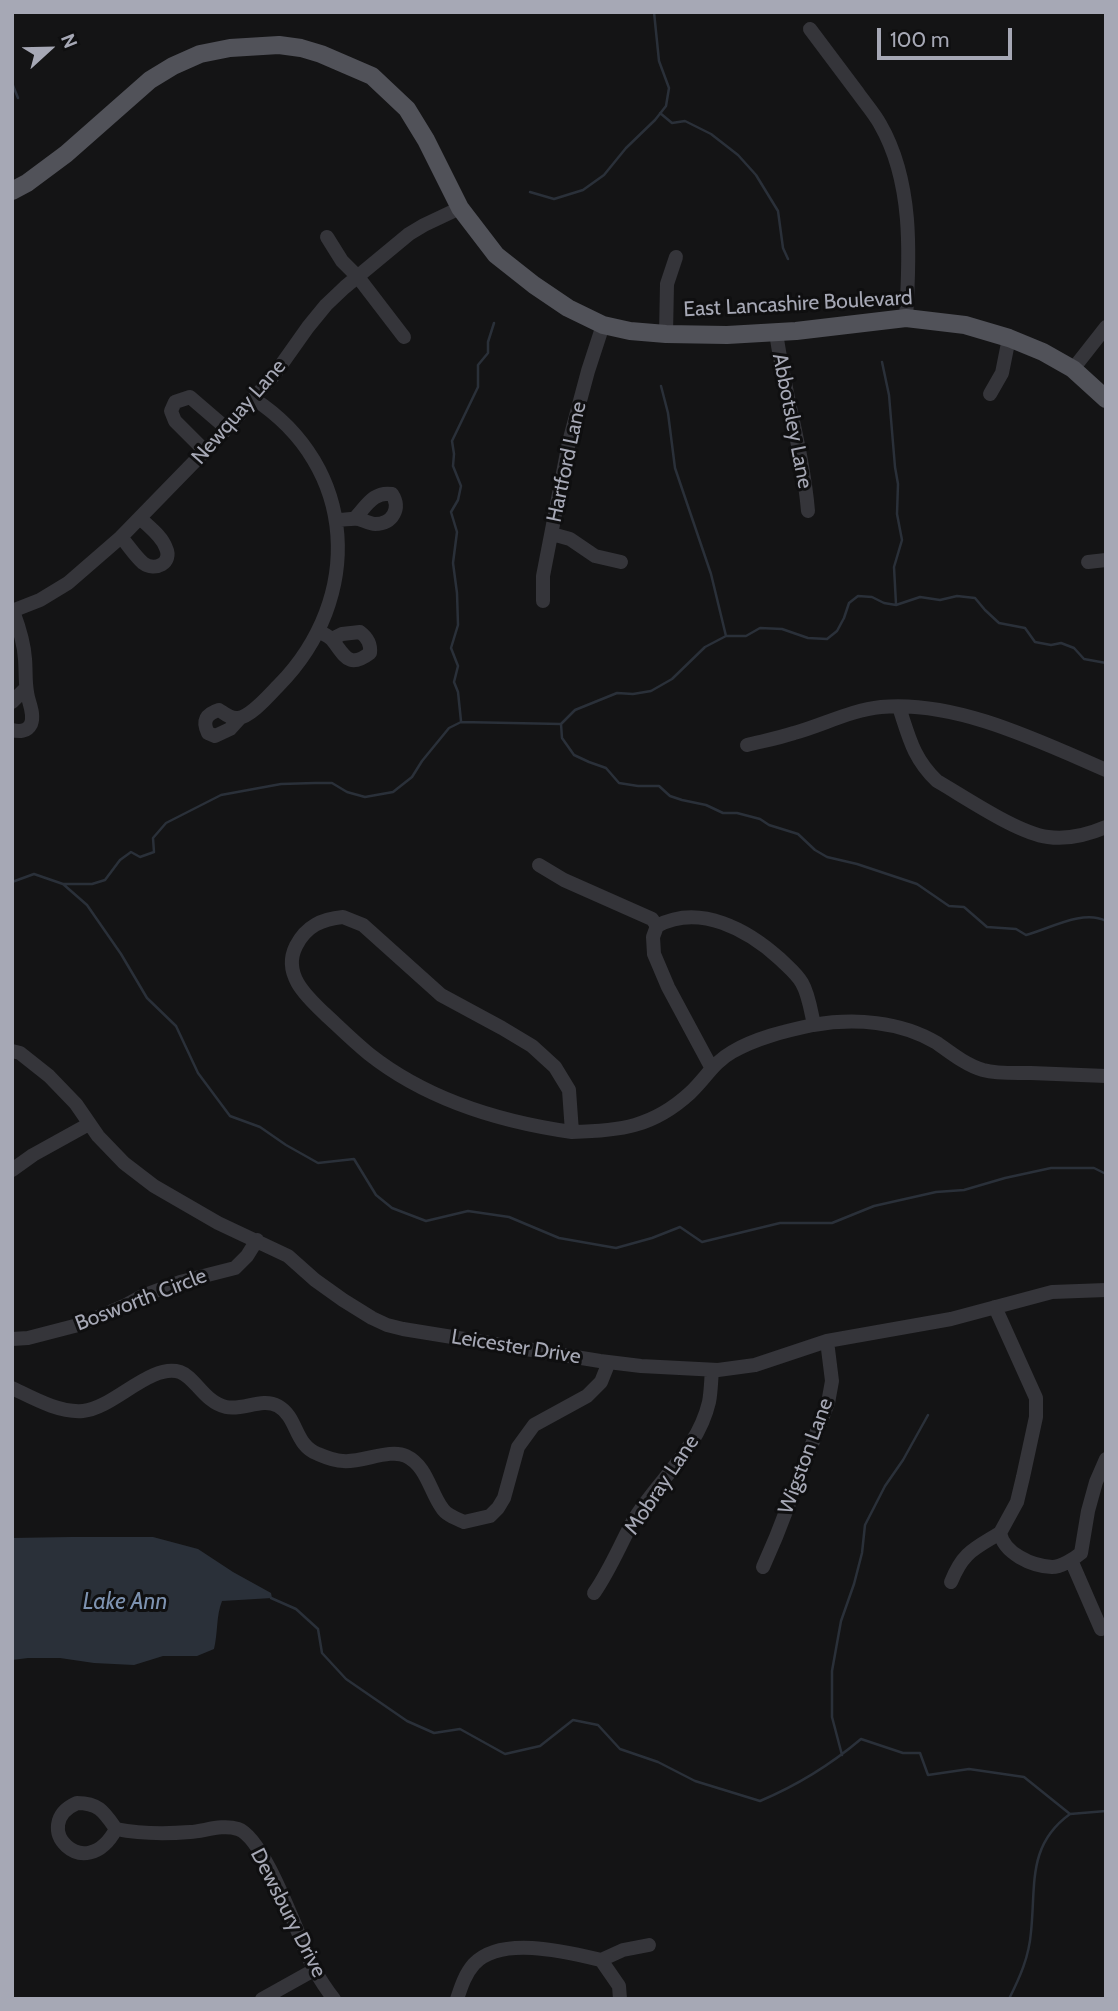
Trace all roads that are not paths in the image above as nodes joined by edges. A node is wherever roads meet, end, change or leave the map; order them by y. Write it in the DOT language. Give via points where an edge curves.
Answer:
graph roads {
  1 [pos="810,29"];
  2 [pos="12,191"];
  3 [pos="460,208"];
  4 [pos="327,237"];
  5 [pos="676,257"];
  6 [pos="358,277"];
  7 [pos="906,318"];
  8 [pos="603,325"];
  9 [pos="1106,327"];
  10 [pos="776,332"];
  11 [pos="666,334"];
  12 [pos="404,337"];
  13 [pos="1009,338"];
  14 [pos="1073,369"];
  15 [pos="990,394"];
  16 [pos="254,399"];
  17 [pos="1106,399"];
  18 [pos="226,428"];
  19 [pos="205,451"];
  20 [pos="808,511"];
  21 [pos="140,518"];
  22 [pos="355,518"];
  23 [pos="337,520"];
  24 [pos="552,534"];
  25 [pos="121,537"];
  26 [pos="1106,560"];
  27 [pos="621,562"];
  28 [pos="1088,562"];
  29 [pos="543,601"];
  30 [pos="13,611"];
  31 [pos="318,631"];
  32 [pos="332,639"];
  33 [pos="26,688"];
  34 [pos="12,702"];
  35 [pos="900,707"];
  36 [pos="240,718"];
  37 [pos="12,730"];
  38 [pos="747,745"];
  39 [pos="1106,770"];
  40 [pos="1106,827"];
  41 [pos="539,865"];
  42 [pos="657,926"];
  43 [pos="814,1025"];
  44 [pos="12,1051"];
  45 [pos="711,1068"];
  46 [pos="1106,1076"];
  47 [pos="89,1124"];
  48 [pos="572,1132"];
  49 [pos="12,1170"];
  50 [pos="257,1240"];
  51 [pos="1106,1290"];
  52 [pos="995,1307"];
  53 [pos="12,1339"];
  54 [pos="827,1341"];
  55 [pos="610,1362"];
  56 [pos="712,1370"];
  57 [pos="12,1388"];
  58 [pos="1106,1459"];
  59 [pos="1000,1533"];
  60 [pos="1071,1560"];
  61 [pos="763,1567"];
  62 [pos="951,1582"];
  63 [pos="594,1593"];
  64 [pos="1101,1629"];
  65 [pos="116,1829"];
  66 [pos="649,1945"];
  67 [pos="601,1960"];
  68 [pos="314,1970"];
  69 [pos="262,1999"];
  70 [pos="334,1999"];
  71 [pos="457,1999"];
  72 [pos="620,1999"];
  1 -- 7 [label="street" via="878,121 897,162 907,226"];
  2 -- 3 [label="main road, East Lancashire Boulevard" via="66,154 150,80 173,66 230,48 279,45 321,54 372,76 407,109"];
  3 -- 6 [label="street, Newquay Lane" via="409,234"];
  3 -- 8 [label="main road, East Lancashire Boulevard" via="496,255 568,308"];
  4 -- 6 [label="street"];
  5 -- 11 [label="street" via="667,284"];
  6 -- 12 [label="street"];
  6 -- 16 [label="street, Newquay Lane" via="307,327"];
  7 -- 10 [label="main road, East Lancashire Boulevard"];
  7 -- 13 [label="main road, East Lancashire Boulevard" via="965,325"];
  8 -- 11 [label="main road, East Lancashire Boulevard"];
  8 -- 24 [label="street, Hartford Lane" via="569,442"];
  9 -- 14 [label="street"];
  10 -- 11 [label="main road, East Lancashire Boulevard"];
  10 -- 20 [label="street, Abbotsley Lane"];
  13 -- 14 [label="main road, East Lancashire Boulevard"];
  13 -- 15 [label="street" via="1002,373"];
  14 -- 17 [label="main road, East Lancashire Boulevard"];
  16 -- 18 [label="street, Newquay Lane"];
  16 -- 23 [label="street" via="307,448 327,485"];
  18 -- 19 [label="street, Newquay Lane"];
  18 -- 19 [label="street" via="190,397 174,402 175,421"];
  19 -- 21 [label="street, Newquay Lane"];
  21 -- 25 [label="street, Newquay Lane"];
  21 -- 25 [label="street" via="166,548 164,564 151,567 142,562"];
  22 -- 23 [label="street"];
  23 -- 31 [label="street" via="335,577"];
  24 -- 27 [label="street" via="570,539 595,556"];
  24 -- 29 [label="street, Hartford Lane"];
  25 -- 30 [label="street, Newquay Lane" via="68,583"];
  26 -- 28 [label="street"];
  30 -- 33 [label="street" via="23,644"];
  31 -- 32 [label="street"];
  31 -- 36 [label="street" via="285,680"];
  33 -- 34 [label="street"];
  33 -- 37 [label="street" via="31,723 22,731"];
  35 -- 38 [label="street" via="857,713"];
  35 -- 39 [label="street" via="938,710 1022,733"];
  35 -- 40 [label="street" via="915,754 937,781 1026,831 1046,837 1082,836"];
  41 -- 42 [label="street" via="652,919"];
  42 -- 43 [label="street" via="678,917 695,917 748,934 802,983"];
  42 -- 45 [label="street" via="654,954"];
  43 -- 45 [label="street" via="756,1041"];
  43 -- 46 [label="street" via="851,1021 911,1031 983,1070"];
  44 -- 47 [label="street, Leicester Drive" via="49,1076"];
  45 -- 48 [label="street" via="668,1111 640,1124"];
  47 -- 49 [label="street"];
  47 -- 50 [label="street, Leicester Drive" via="124,1163 154,1186"];
  48 -- 48 [label="street" via="461,1104 419,1086 369,1054 306,996 292,972 293,951 300,938 327,919 343,917 363,925 441,995 532,1046 555,1066 569,1090"];
  50 -- 53 [label="street, Bosworth Circle" via="235,1268 180,1282 82,1324"];
  50 -- 55 [label="street, Leicester Drive" via="288,1256 343,1300 387,1325"];
  51 -- 52 [label="street, Leicester Drive" via="1052,1292"];
  52 -- 54 [label="street, Leicester Drive"];
  52 -- 59 [label="street" via="1036,1398 1037,1417 1017,1502"];
  54 -- 56 [label="street, Leicester Drive" via="755,1365"];
  54 -- 61 [label="street, Wigston Lane" via="832,1381 828,1403"];
  55 -- 56 [label="street, Leicester Drive"];
  55 -- 57 [label="street" via="601,1382 587,1395 534,1425 518,1447 498,1508 490,1516 464,1522 442,1510 418,1465 405,1455 342,1461 316,1454 299,1438 278,1405 225,1407 213,1402 181,1372 156,1374 106,1404 84,1411 64,1410"];
  56 -- 63 [label="street, Mobray Lane" via="705,1417 685,1454 634,1521"];
  58 -- 60 [label="street" via="1088,1511 1081,1553"];
  59 -- 60 [label="street" via="1010,1551 1030,1562 1054,1567"];
  59 -- 62 [label="street" via="969,1552"];
  60 -- 64 [label="street"];
  65 -- 68 [label="street, Dewsbury Drive" via="162,1834 219,1827 247,1835 264,1856"];
  66 -- 67 [label="street"];
  67 -- 71 [label="street" via="533,1948 492,1952 474,1964"];
  67 -- 72 [label="street" via="619,1986"];
  68 -- 69 [label="street"];
  68 -- 70 [label="street, Dewsbury Drive"];
}
